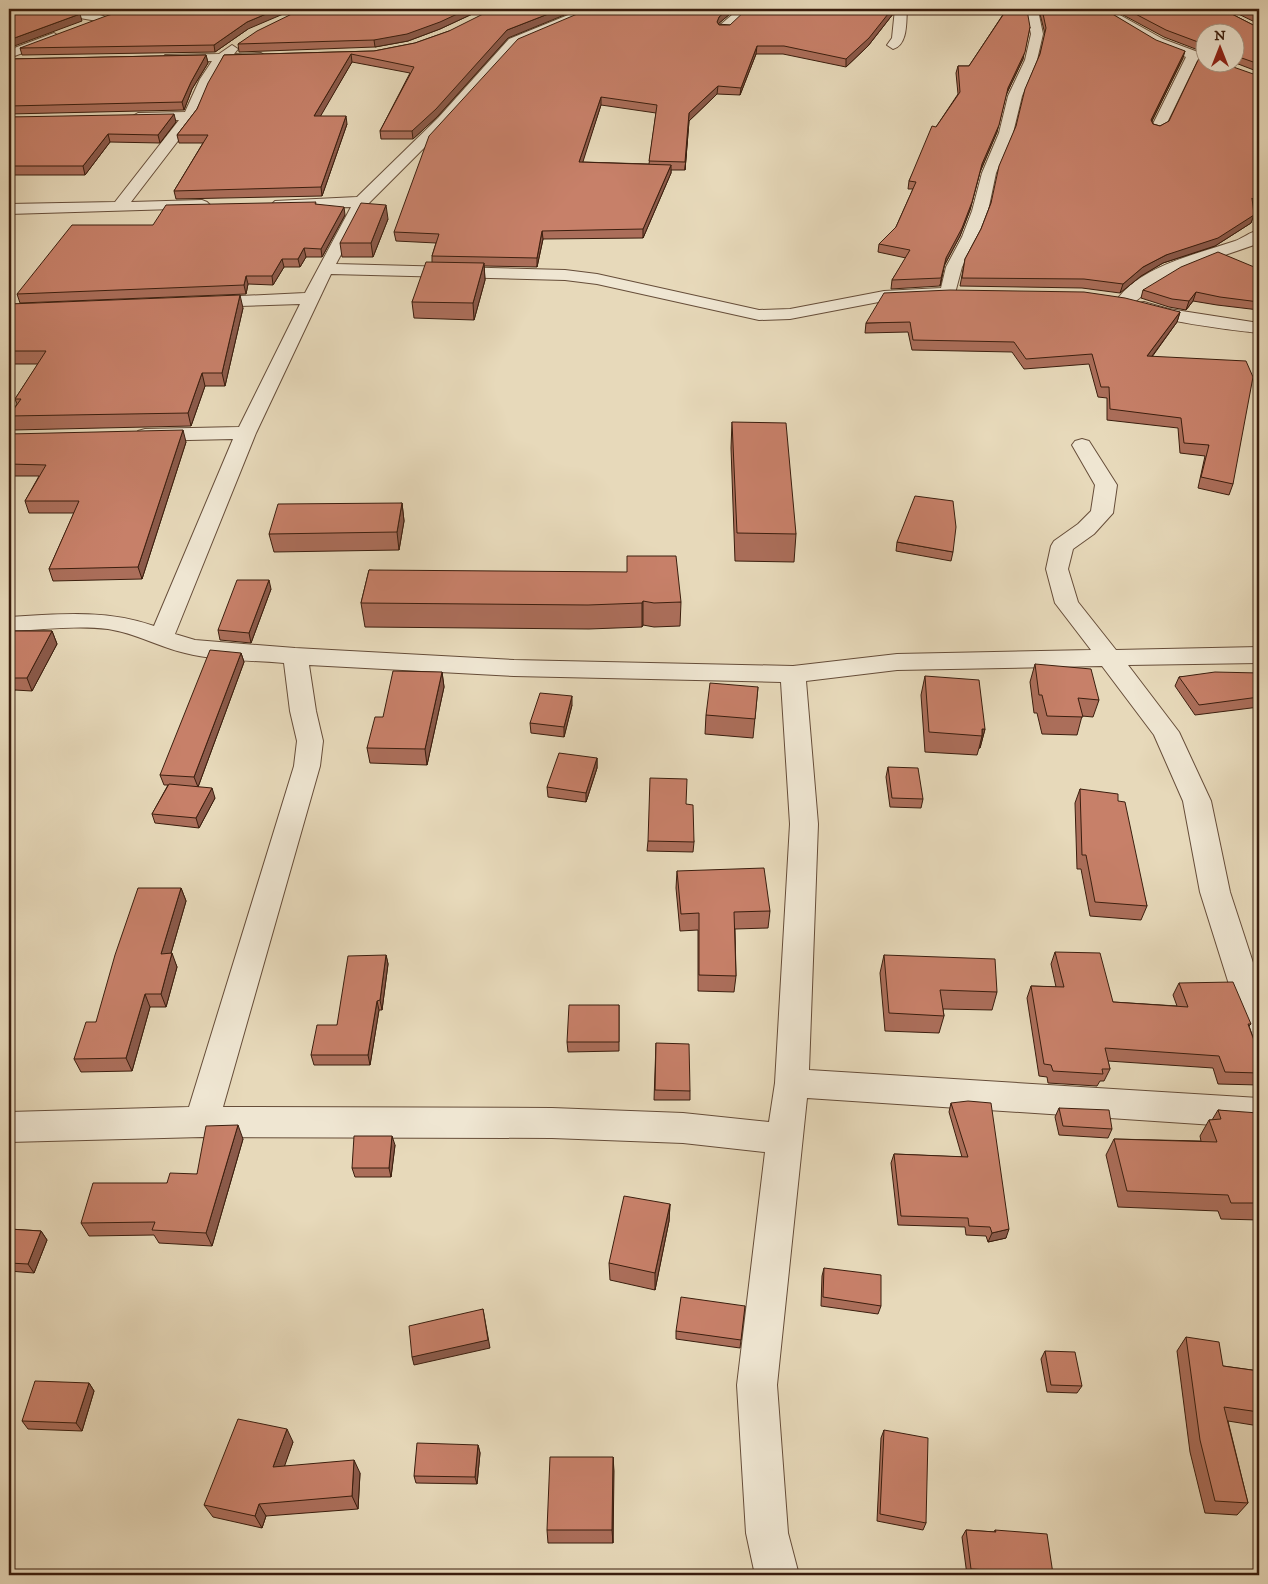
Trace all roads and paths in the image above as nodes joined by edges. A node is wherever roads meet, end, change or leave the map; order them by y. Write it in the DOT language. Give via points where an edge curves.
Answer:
graph roads {
  1 [pos="44,9"];
  2 [pos="592,9"];
  3 [pos="745,9"];
  4 [pos="900,9"];
  5 [pos="1025,9"];
  6 [pos="1101,9"];
  7 [pos="724,28"];
  8 [pos="240,44"];
  9 [pos="893,45"];
  10 [pos="9,54"];
  11 [pos="220,57"];
  12 [pos="274,57"];
  13 [pos="1196,57"];
  14 [pos="153,58"];
  15 [pos="9,61"];
  16 [pos="28,61"];
  17 [pos="1196,63"];
  18 [pos="190,116"];
  19 [pos="123,117"];
  20 [pos="1158,128"];
  21 [pos="361,202"];
  22 [pos="264,204"];
  23 [pos="216,205"];
  24 [pos="118,207"];
  25 [pos="9,209"];
  26 [pos="1259,235"];
  27 [pos="325,269"];
  28 [pos="948,293"];
  29 [pos="967,294"];
  30 [pos="311,298"];
  31 [pos="184,303"];
  32 [pos="1259,328"];
  33 [pos="246,433"];
  34 [pos="128,435"];
  35 [pos="1082,445"];
  36 [pos="9,624"];
  37 [pos="162,637"];
  38 [pos="1259,655"];
  39 [pos="295,656"];
  40 [pos="1108,656"];
  41 [pos="793,674"];
  42 [pos="1259,1030"];
  43 [pos="792,1083"];
  44 [pos="1259,1113"];
  45 [pos="202,1122"];
  46 [pos="9,1127"];
  47 [pos="784,1139"];
  48 [pos="777,1575"];
  1 -- 10 [label="street" via="107,17"];
  2 -- 21 [label="street" via="513,42 443,121"];
  3 -- 7 [label="street"];
  4 -- 9 [label="street" via="898,39"];
  5 -- 28 [label="street" via="1033,15 1037,34 1030,60 989,173 980,212 954,266"];
  6 -- 13 [label="street" via="1159,42"];
  8 -- 11 [label="street"];
  11 -- 12 [label="street"];
  11 -- 14 [label="street"];
  11 -- 18 [label="street"];
  15 -- 16 [label="street"];
  17 -- 20 [label="street"];
  18 -- 19 [label="street"];
  18 -- 24 [label="street"];
  21 -- 22 [label="street"];
  21 -- 27 [label="street"];
  23 -- 24 [label="street"];
  24 -- 25 [label="street"];
  26 -- 32 [label="street" via="1248,242 1170,269 1116,300 1167,314"];
  27 -- 28 [label="street" via="565,275 598,279 759,315 790,314 884,296"];
  27 -- 30 [label="street"];
  28 -- 29 [label="street"];
  30 -- 31 [label="street"];
  30 -- 33 [label="street"];
  33 -- 34 [label="street"];
  33 -- 37 [label="street"];
  35 -- 40 [label="street" via="1106,485 1102,513 1062,546 1057,569 1067,602"];
  36 -- 37 [label="street" via="118,624 144,629"];
  37 -- 39 [label="street" via="195,648"];
  38 -- 40 [label="street"];
  39 -- 41 [label="street" via="514,668"];
  39 -- 45 [label="street" via="310,741 307,766"];
  40 -- 41 [label="street" via="897,662"];
  40 -- 42 [label="street" via="1166,732 1197,801 1215,892"];
  41 -- 43 [label="street" via="804,824"];
  43 -- 44 [label="street"];
  43 -- 47 [label="street"];
  45 -- 46 [label="street"];
  45 -- 47 [label="street" via="552,1123 683,1128"];
  47 -- 48 [label="street" via="757,1385 767,1533"];
}
